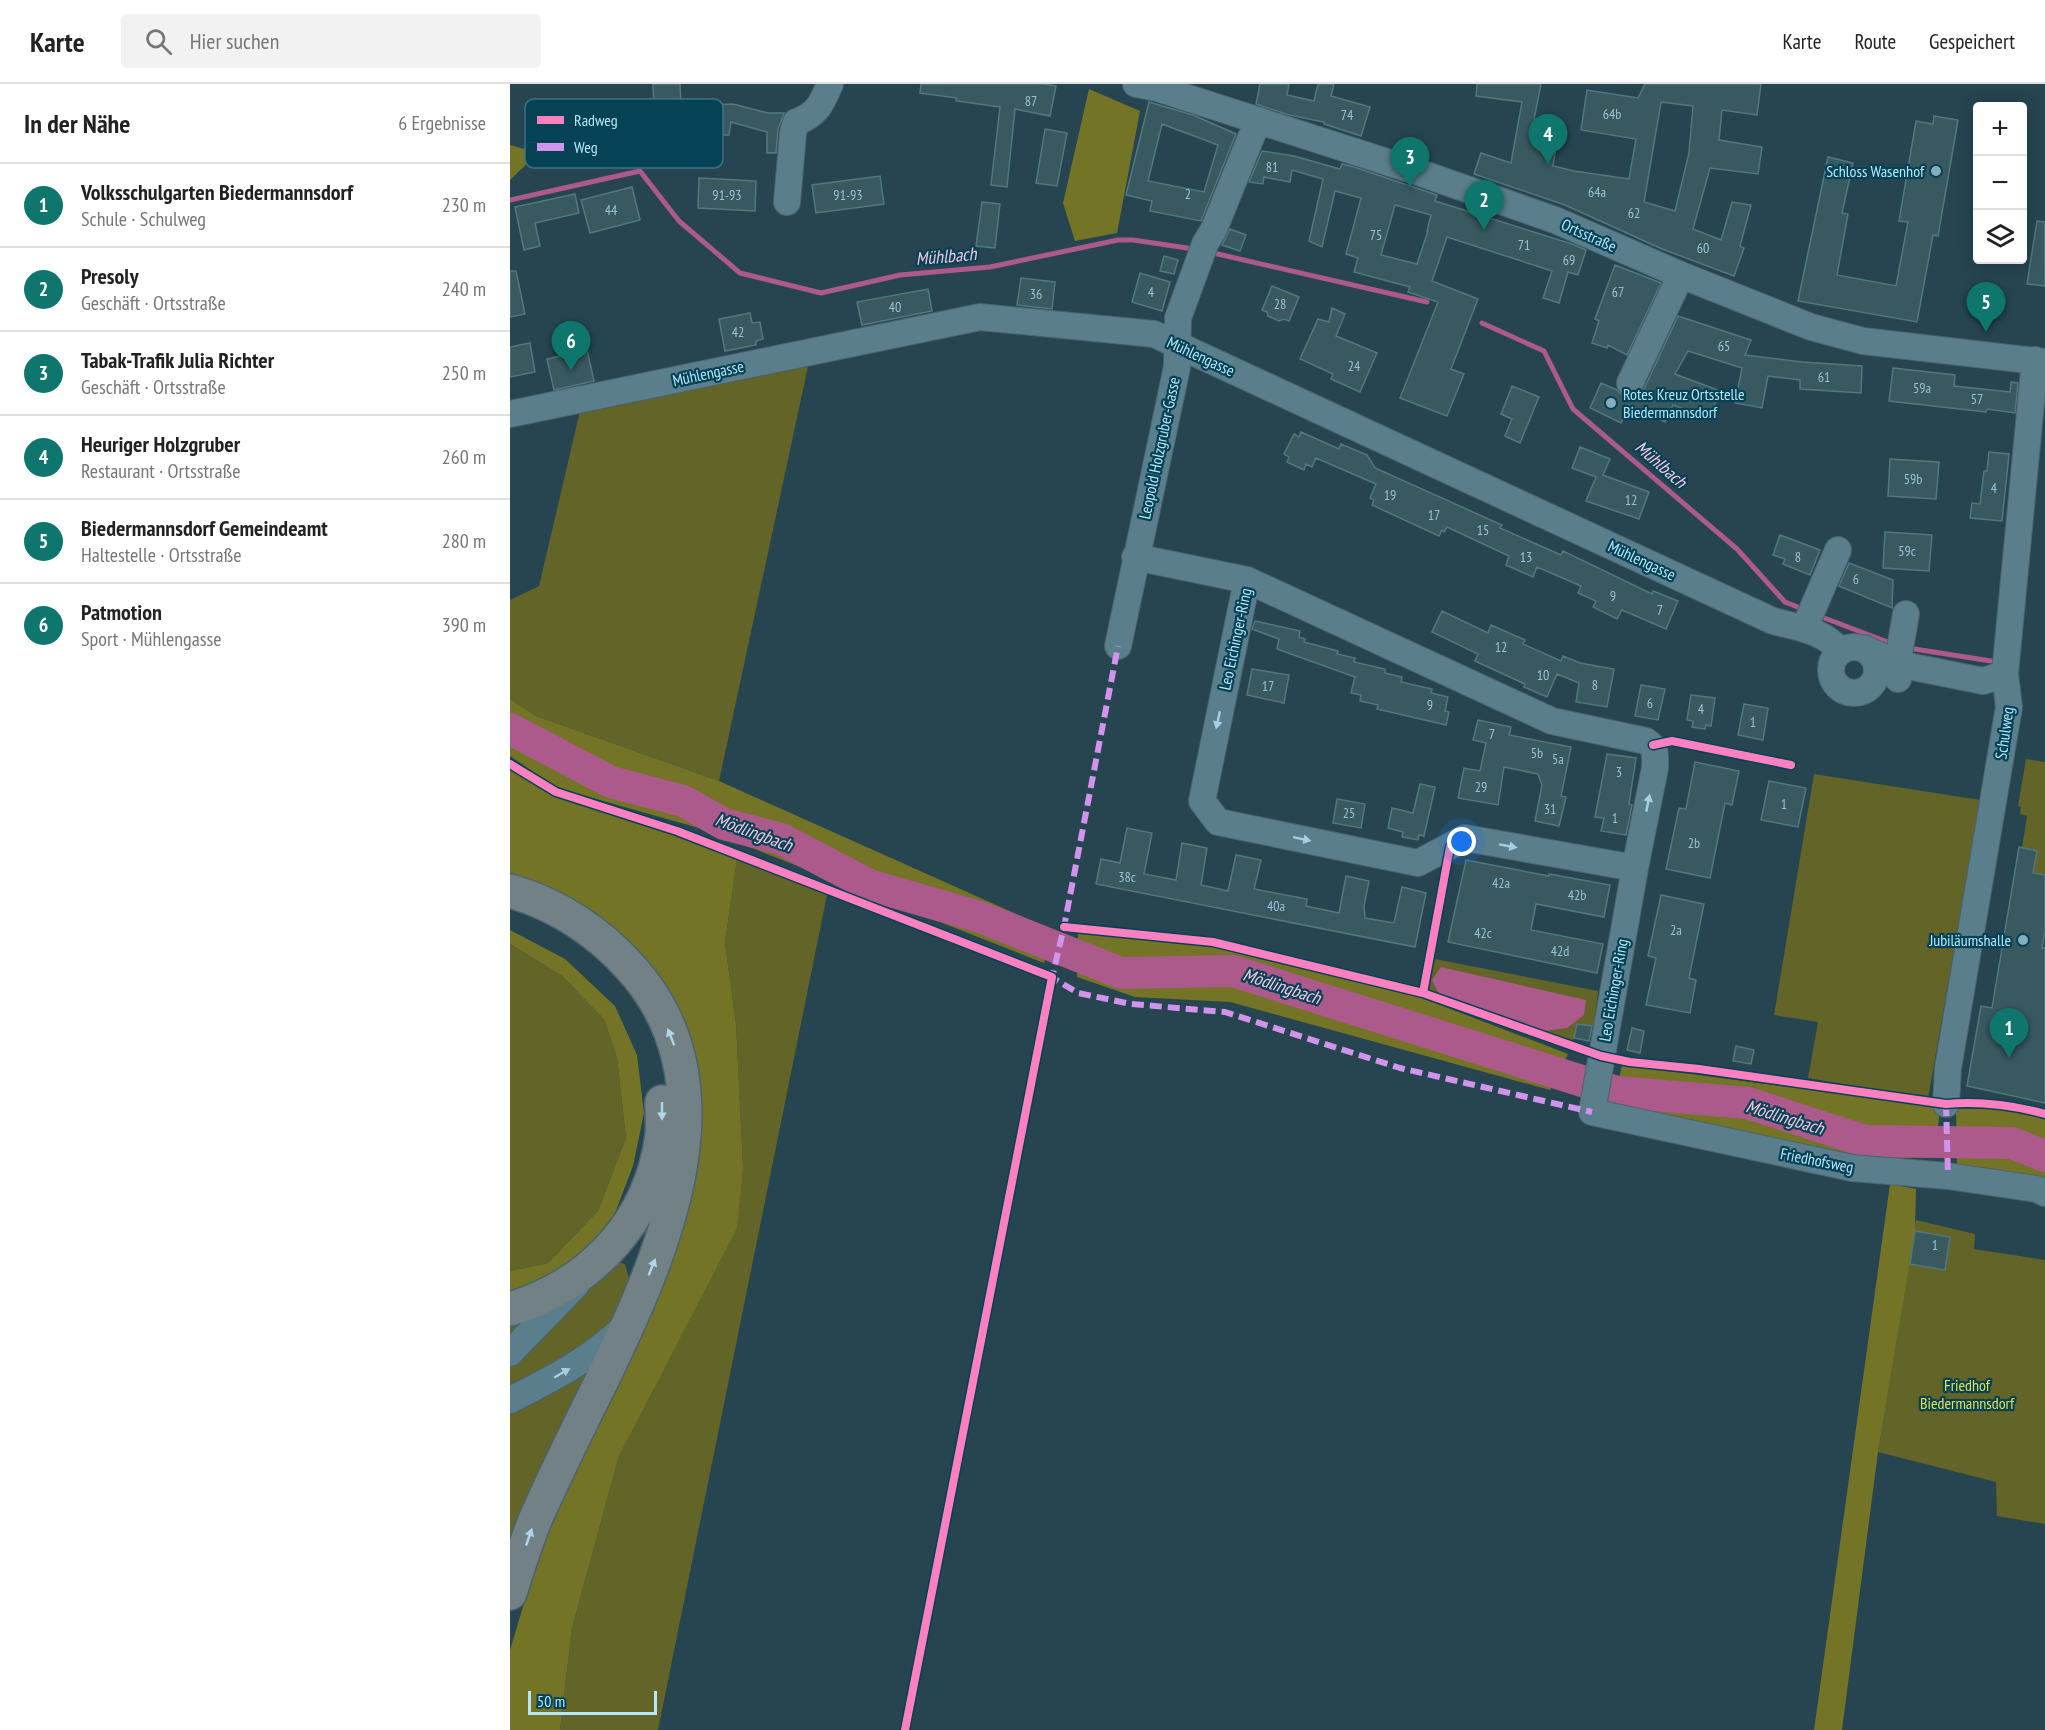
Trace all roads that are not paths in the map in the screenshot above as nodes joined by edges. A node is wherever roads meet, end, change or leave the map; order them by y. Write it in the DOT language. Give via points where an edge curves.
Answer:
graph roads {
  1 [pos="830,84"];
  2 [pos="1136,84"];
  3 [pos="1258,120"];
  4 [pos="787,202"];
  5 [pos="1681,276"];
  6 [pos="1179,345"];
  7 [pos="2040,361"];
  8 [pos="1630,382"];
  9 [pos="510,414"];
  10 [pos="1838,550"];
  11 [pos="1136,556"];
  12 [pos="1246,580"];
  13 [pos="1804,629"];
  14 [pos="1118,646"];
  15 [pos="1852,650"];
  16 [pos="1897,653"];
  17 [pos="2005,666"];
  18 [pos="1635,868"];
  19 [pos="510,891"];
  20 [pos="510,913"];
  21 [pos="1593,1104"];
  22 [pos="1947,1104"];
  23 [pos="2045,1193"];
  24 [pos="589,1269"];
  25 [pos="510,1309"];
  26 [pos="630,1322"];
  27 [pos="510,1353"];
  28 [pos="510,1400"];
  29 [pos="510,1593"];
  1 -- 4 [label="street" via="821,105 809,118 796,122"];
  2 -- 3 [label="street, Ortsstraße"];
  3 -- 5 [label="street, Ortsstraße" via="1555,220"];
  3 -- 6 [label="street, Leopold Holzgruber-Gasse" via="1178,318"];
  5 -- 7 [label="street, Ortsstraße" via="1811,327 1863,340"];
  5 -- 8 [label="street"];
  6 -- 9 [label="street, Mühlengasse" via="1154,334 980,317"];
  6 -- 11 [label="street, Leopold Holzgruber-Gasse"];
  6 -- 13 [label="street, Mühlengasse" via="1773,621"];
  7 -- 17 [label="street, Schulweg"];
  10 -- 13 [label="street"];
  11 -- 12 [label="street"];
  11 -- 14 [label="street, Leopold Holzgruber-Gasse"];
  18 -- 12 [label="street, Leo Eichinger-Ring, one-way" via="1655,768 1653,745 1630,736 1552,721"];
  12 -- 18 [label="street, Leo Eichinger-Ring, one-way" via="1202,801 1218,822 1419,863 1465,838"];
  13 -- 15 [label="street, Mühlengasse" via="1819,632"];
  15 -- 16 [label="street, Mühlengasse" via="1875,658"];
  15 -- 16 [label="street" via="1832,661 1833,681 1845,692 1860,693 1872,686"];
  16 -- 17 [label="street" via="1980,698 1999,687"];
  17 -- 22 [label="street, Schulweg" via="2009,707 1948,1068"];
  18 -- 21 [label="street, Leo Eichinger-Ring"];
  26 -- 19 [label="highway, one-way" via="660,1249 682,1160 683,1081 674,1044 655,1000 613,948 554,908"];
  20 -- 24 [label="highway, one-way" via="558,933 604,969 637,1012 659,1071 662,1133 655,1168 631,1222"];
  21 -- 23 [label="street, Friedhofsweg" via="1852,1168 1948,1176"];
  24 -- 25 [label="highway" via="560,1289"];
  24 -- 27 [label="street"];
  28 -- 26 [label="street, one-way" via="582,1362"];
  29 -- 26 [label="highway, one-way" via="537,1515"];
}
